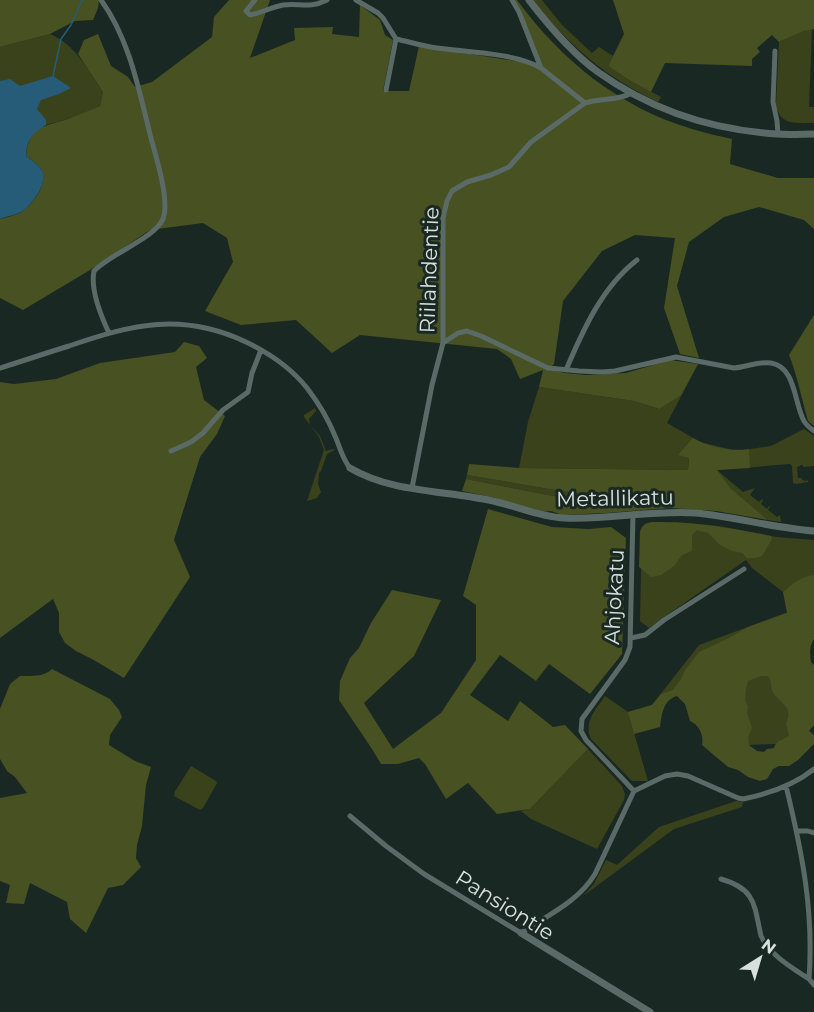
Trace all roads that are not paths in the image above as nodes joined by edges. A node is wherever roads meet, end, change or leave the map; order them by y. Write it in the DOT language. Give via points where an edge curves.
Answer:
graph roads {
  1 [pos="101,0"];
  2 [pos="255,0"];
  3 [pos="327,0"];
  4 [pos="356,0"];
  5 [pos="512,0"];
  6 [pos="529,0"];
  7 [pos="396,39"];
  8 [pos="775,51"];
  9 [pos="541,68"];
  10 [pos="386,90"];
  11 [pos="632,93"];
  12 [pos="585,103"];
  13 [pos="778,134"];
  14 [pos="814,134"];
  15 [pos="637,260"];
  16 [pos="109,333"];
  17 [pos="443,343"];
  18 [pos="261,350"];
  19 [pos="0,368"];
  20 [pos="566,370"];
  21 [pos="814,431"];
  22 [pos="171,451"];
  23 [pos="350,468"];
  24 [pos="412,488"];
  25 [pos="633,514"];
  26 [pos="814,531"];
  27 [pos="744,569"];
  28 [pos="631,638"];
  29 [pos="814,769"];
  30 [pos="786,786"];
  31 [pos="634,791"];
  32 [pos="350,816"];
  33 [pos="797,831"];
  34 [pos="814,833"];
  35 [pos="722,879"];
  36 [pos="521,933"];
  37 [pos="809,979"];
  38 [pos="814,985"];
  39 [pos="650,1012"];
  1 -- 16 [label="street" via="117,27 138,85 165,199 162,221 94,271 93,286"];
  2 -- 3 [label="street" via="246,11 250,15"];
  4 -- 7 [label="street" via="378,13"];
  5 -- 9 [label="street"];
  6 -- 11 [label="street" via="577,54"];
  7 -- 9 [label="street" via="519,59"];
  7 -- 10 [label="street"];
  8 -- 13 [label="street" via="773,102"];
  9 -- 12 [label="street"];
  11 -- 12 [label="street, Riilahdentie" via="619,99"];
  11 -- 13 [label="street" via="693,120"];
  12 -- 17 [label="street, Riilahdentie" via="531,142 509,167 452,191 443,218"];
  13 -- 14 [label="street"];
  15 -- 20 [label="street" via="619,276 596,308"];
  16 -- 18 [label="street" via="154,324 188,325 221,332"];
  16 -- 19 [label="street"];
  17 -- 20 [label="street" via="467,332 548,368"];
  17 -- 24 [label="street, Riilahdentie"];
  18 -- 22 [label="street" via="248,392 203,433"];
  18 -- 23 [label="street" via="308,390 333,430 343,460"];
  20 -- 21 [label="street" via="615,371 676,357 734,368 763,362 776,364 789,375 804,420"];
  23 -- 24 [label="street, Metallikatu" via="368,477"];
  24 -- 25 [label="street, Metallikatu" via="497,502 560,518"];
  25 -- 26 [label="street, Metallikatu" via="696,513"];
  25 -- 28 [label="street, Ahjokatu"];
  27 -- 28 [label="street" via="645,635"];
  28 -- 31 [label="street, Ahjokatu" via="628,654 584,715 581,727 586,740"];
  29 -- 30 [label="street"];
  30 -- 31 [label="street" via="743,799 677,774"];
  30 -- 33 [label="street"];
  31 -- 36 [label="street" via="590,883"];
  32 -- 36 [label="street, Pansiontie" via="424,874"];
  33 -- 34 [label="street"];
  33 -- 37 [label="street" via="809,908"];
  35 -- 37 [label="street" via="745,890 753,901 763,941 779,959"];
  36 -- 39 [label="street, Pansiontie"];
  37 -- 38 [label="street"];
}
